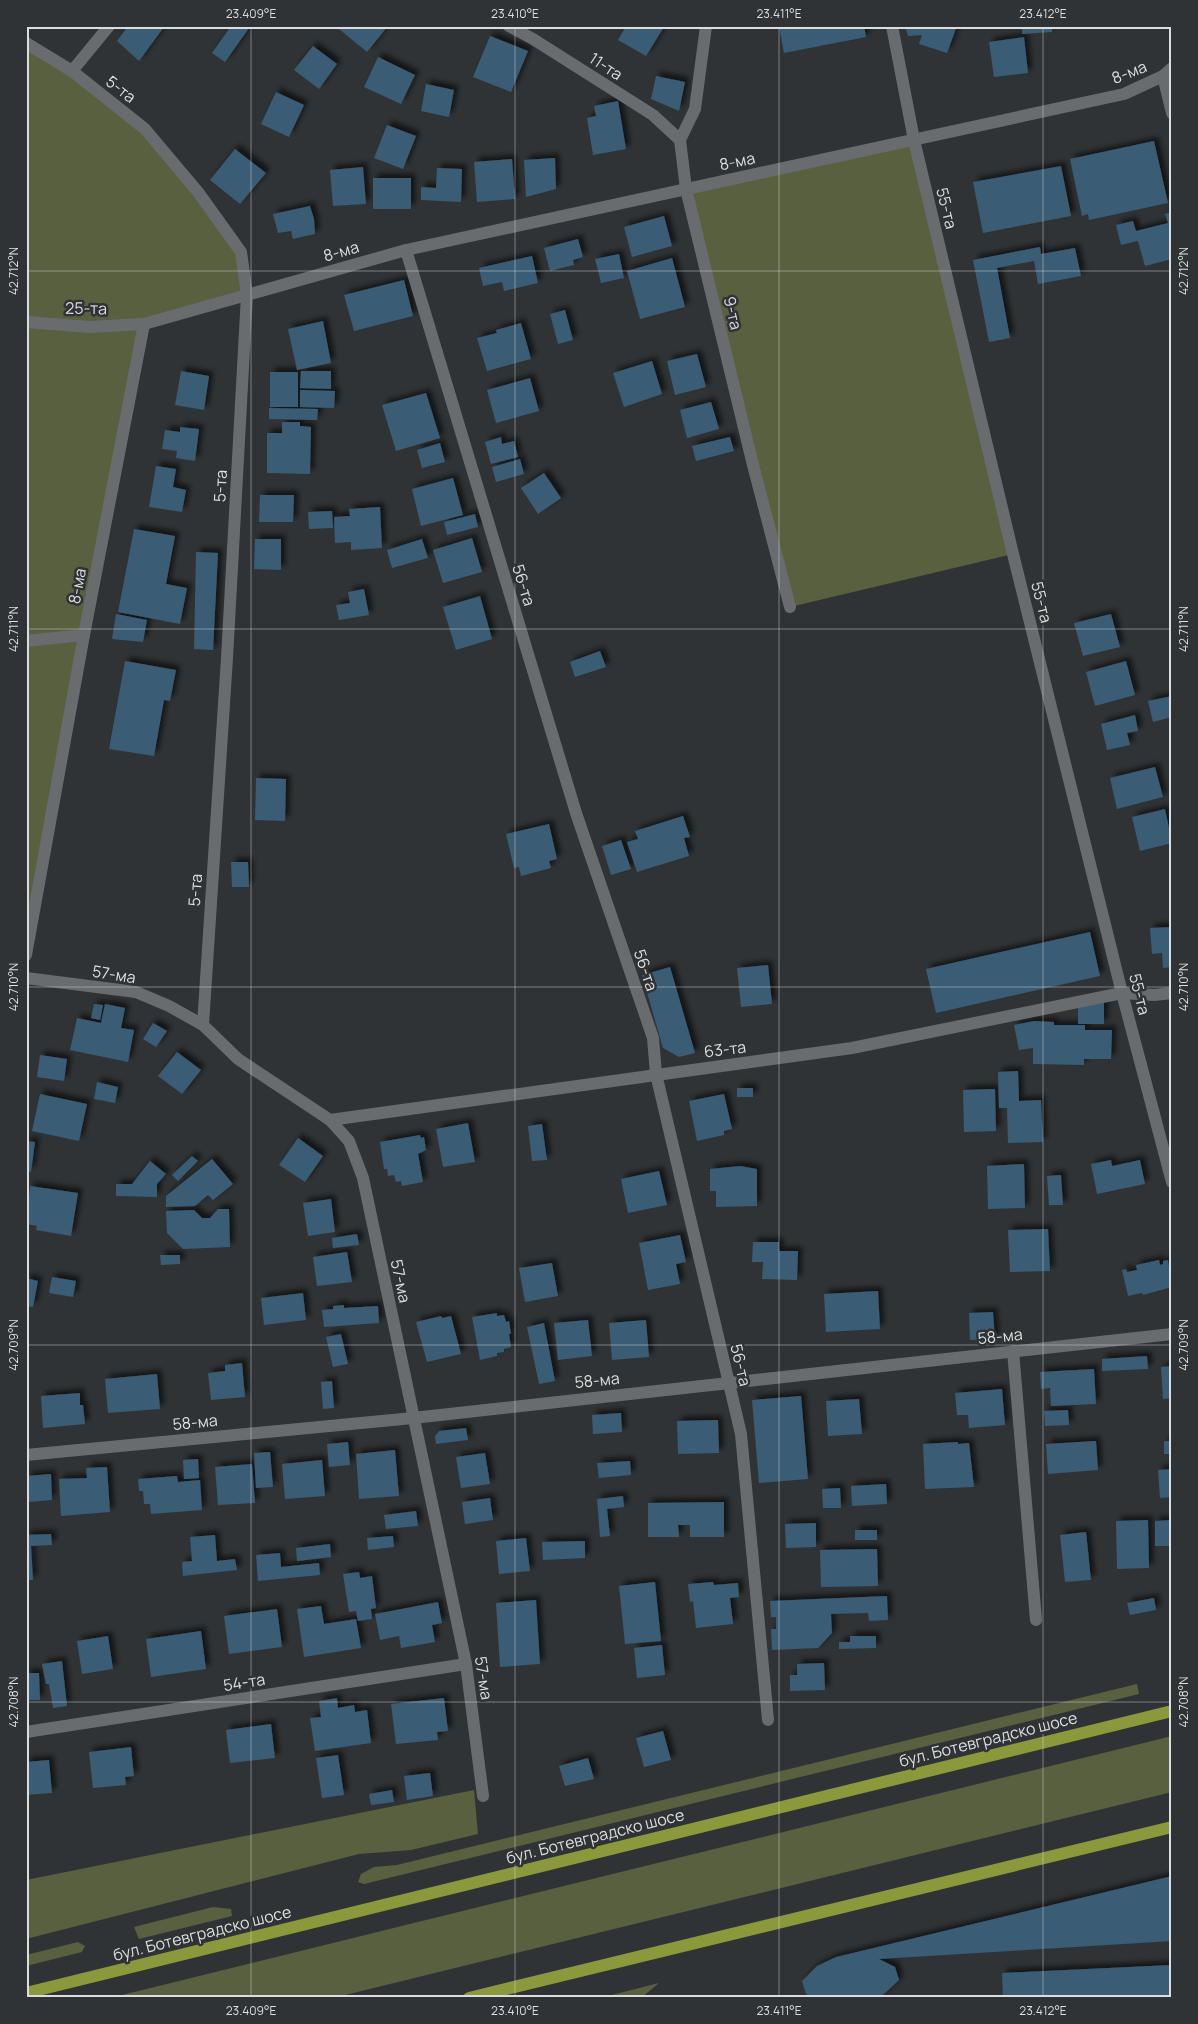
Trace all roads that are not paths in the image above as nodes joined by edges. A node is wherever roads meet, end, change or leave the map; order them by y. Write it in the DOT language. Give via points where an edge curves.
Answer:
graph roads {
  1 [pos="109,26"];
  2 [pos="509,26"];
  3 [pos="706,26"];
  4 [pos="892,26"];
  5 [pos="26,43"];
  6 [pos="72,71"];
  7 [pos="1167,72"];
  8 [pos="1172,114"];
  9 [pos="680,140"];
  10 [pos="914,140"];
  11 [pos="686,189"];
  12 [pos="406,250"];
  13 [pos="247,295"];
  14 [pos="26,322"];
  15 [pos="144,324"];
  16 [pos="790,606"];
  17 [pos="84,635"];
  18 [pos="26,641"];
  19 [pos="26,955"];
  20 [pos="26,978"];
  21 [pos="1122,992"];
  22 [pos="1172,994"];
  23 [pos="203,1025"];
  24 [pos="656,1074"];
  25 [pos="330,1120"];
  26 [pos="1172,1182"];
  27 [pos="1172,1334"];
  28 [pos="1013,1351"];
  29 [pos="729,1382"];
  30 [pos="413,1418"];
  31 [pos="26,1455"];
  32 [pos="1036,1620"];
  33 [pos="466,1664"];
  34 [pos="1172,1711"];
  35 [pos="768,1720"];
  36 [pos="26,1732"];
  37 [pos="484,1796"];
  38 [pos="1172,1827"];
  39 [pos="26,1993"];
  40 [pos="469,1998"];
  1 -- 6 [label="street"];
  2 -- 9 [label="street, 11-та" via="653,115"];
  3 -- 9 [label="street" via="695,109"];
  4 -- 10 [label="street, 55-та"];
  5 -- 6 [label="street, 5-та"];
  6 -- 13 [label="street, 5-та" via="145,129 198,192 241,252"];
  7 -- 8 [label="street"];
  7 -- 10 [label="street, 8-ма" via="1124,94"];
  9 -- 11 [label="street, 9-та"];
  10 -- 11 [label="street, 8-ма"];
  10 -- 21 [label="street, 55-та"];
  11 -- 12 [label="street, 8-ма"];
  11 -- 16 [label="street, 9-та" via="746,440"];
  12 -- 13 [label="street, 8-ма"];
  12 -- 24 [label="street, 56-та" via="573,804 653,1038"];
  13 -- 15 [label="street, 8-ма"];
  13 -- 23 [label="street, 5-та"];
  14 -- 15 [label="street, 25-та" via="90,327"];
  15 -- 17 [label="street, 8-ма"];
  17 -- 18 [label="street"];
  17 -- 19 [label="street, 8-ма"];
  20 -- 23 [label="street, 57-ма" via="136,992"];
  21 -- 22 [label="street, 63-та"];
  21 -- 24 [label="street, 63-та" via="852,1048"];
  21 -- 26 [label="street, 55-та"];
  23 -- 25 [label="street, 57-ма" via="238,1059"];
  24 -- 25 [label="street, 63-та"];
  24 -- 29 [label="street, 56-та"];
  25 -- 30 [label="street, 57-ма" via="349,1141 363,1178"];
  27 -- 28 [label="street, 58-ма"];
  28 -- 29 [label="street, 58-ма"];
  28 -- 32 [label="street"];
  29 -- 30 [label="street, 58-ма"];
  29 -- 35 [label="street, 56-та" via="741,1434"];
  30 -- 31 [label="street, 58-ма"];
  30 -- 33 [label="street, 57-ма"];
  33 -- 36 [label="street, 54-та"];
  33 -- 37 [label="street, 57-ма"];
  34 -- 39 [label="main road, бул. Ботевградско шосе"];
  38 -- 40 [label="main road"];
}
